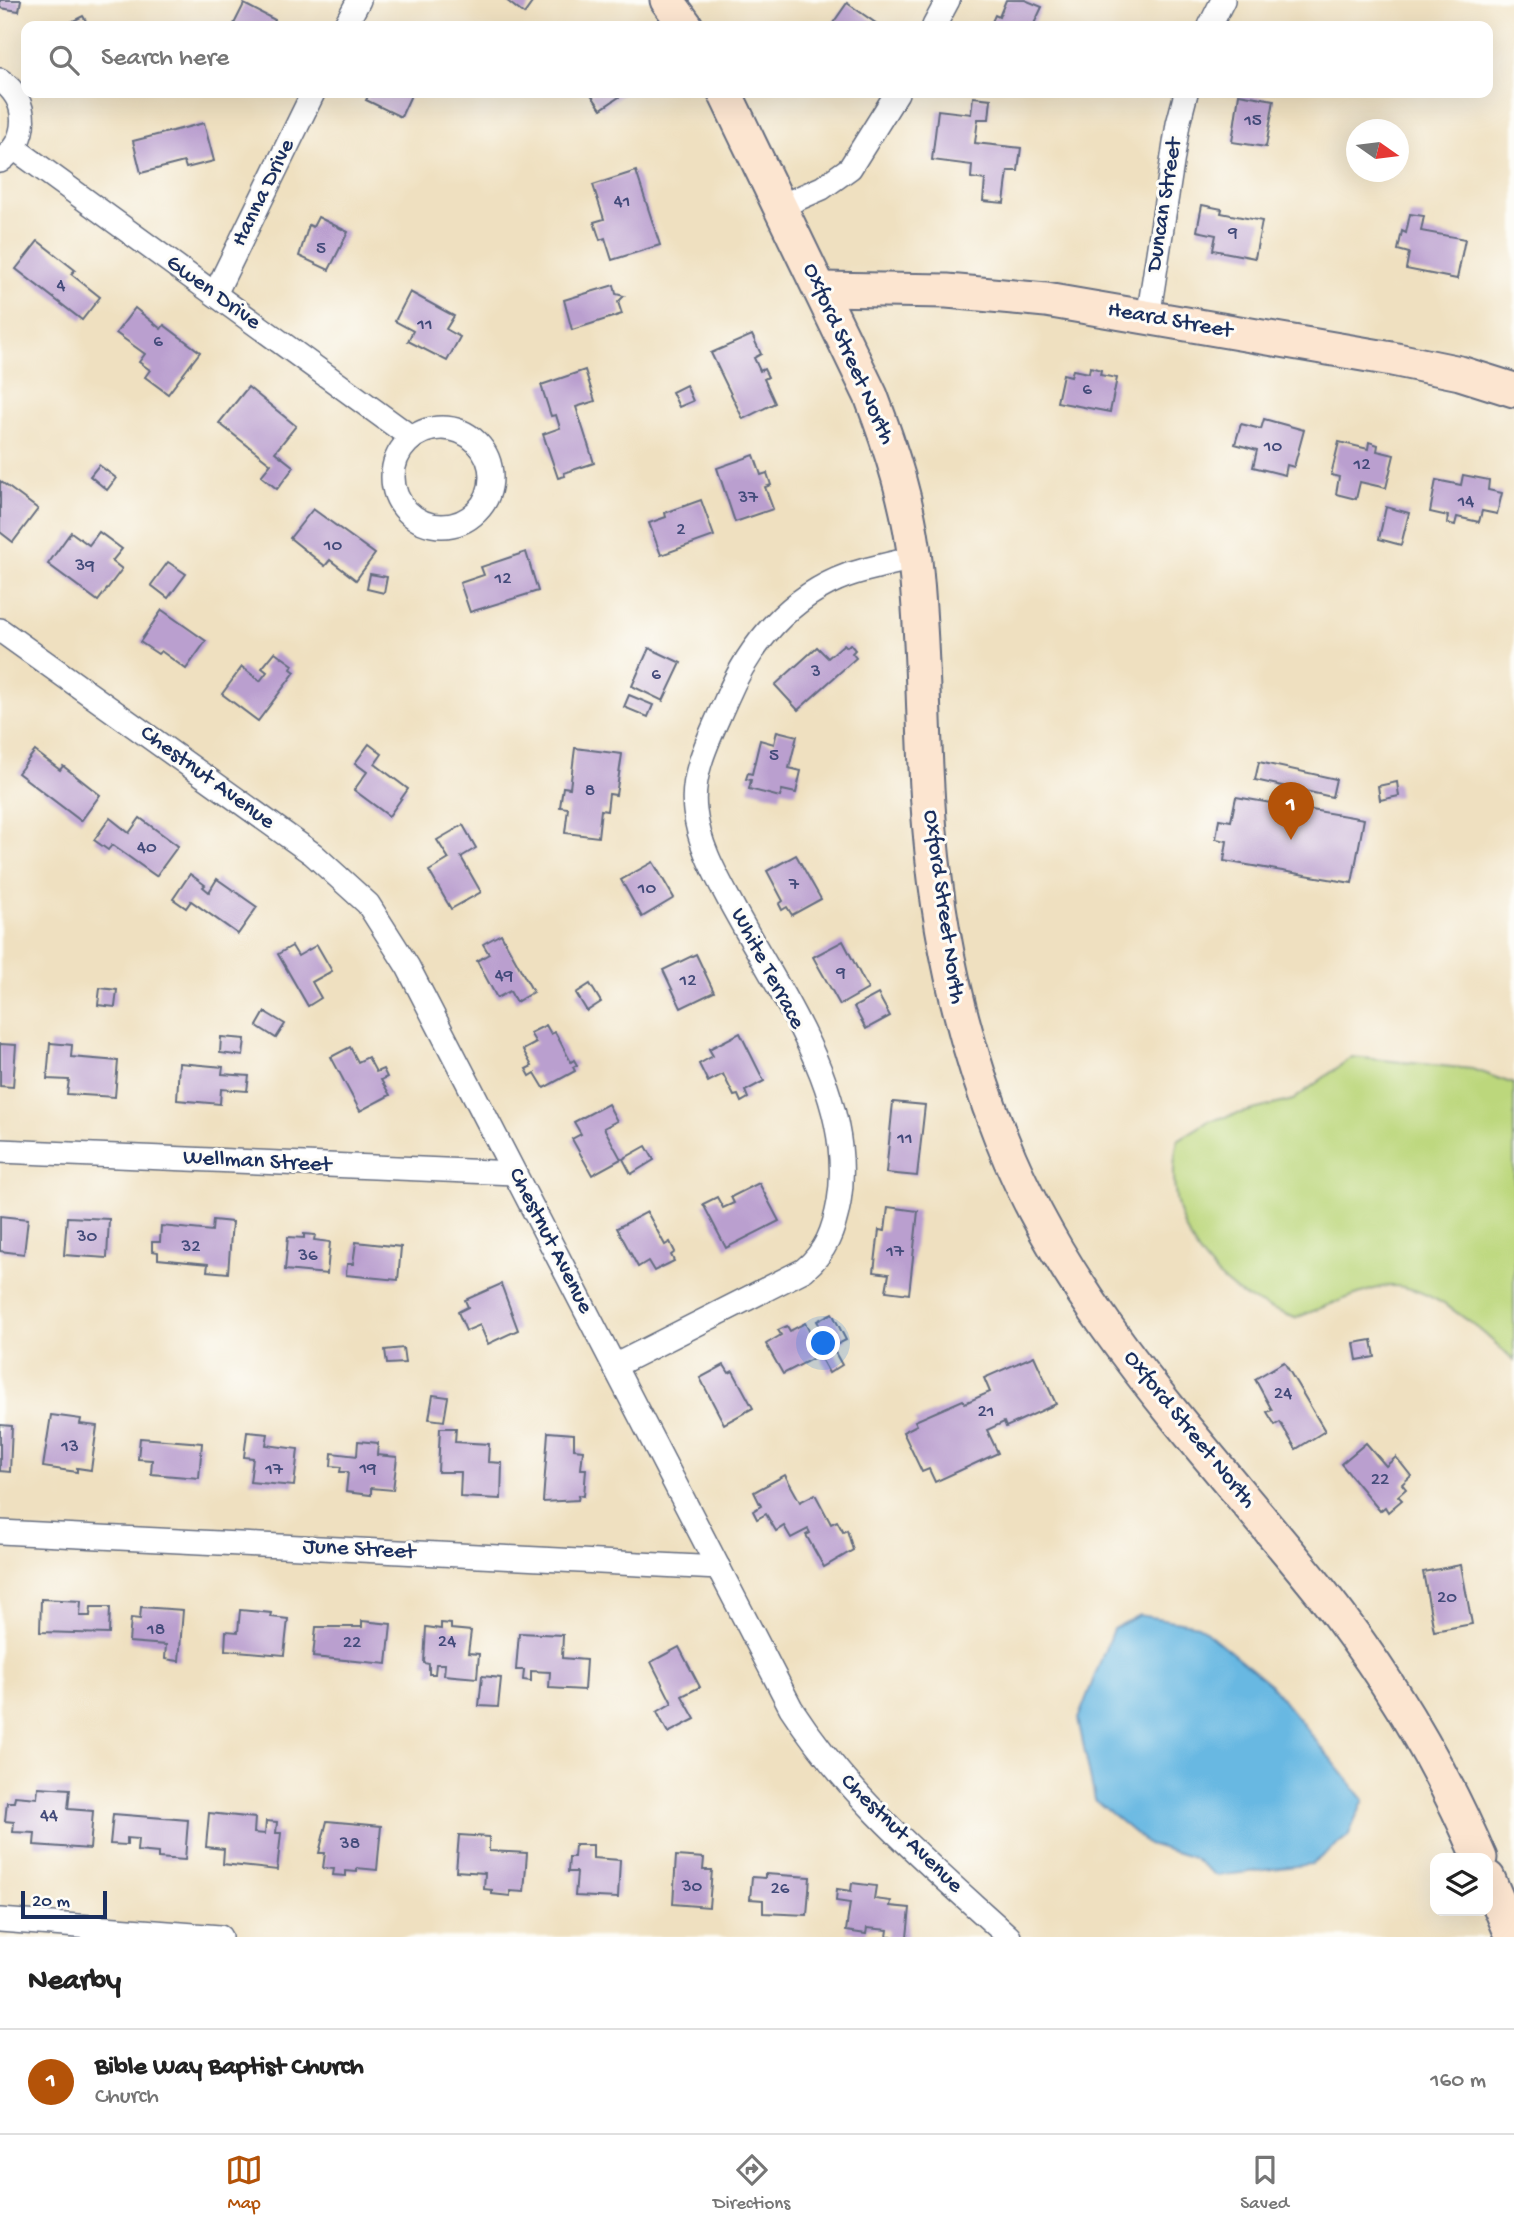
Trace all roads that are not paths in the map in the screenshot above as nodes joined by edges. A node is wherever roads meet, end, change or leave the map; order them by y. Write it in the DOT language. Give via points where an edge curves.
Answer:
graph roads {
  1 [pos="359,0"];
  2 [pos="667,0"];
  3 [pos="948,0"];
  4 [pos="1223,0"];
  5 [pos="348,21"];
  6 [pos="682,21"];
  7 [pos="937,21"];
  8 [pos="1212,21"];
  9 [pos="0,80"];
  10 [pos="311,98"];
  11 [pos="727,98"];
  12 [pos="894,98"];
  13 [pos="1185,98"];
  14 [pos="7,154"];
  15 [pos="781,206"];
  16 [pos="821,289"];
  17 [pos="215,294"];
  18 [pos="1148,318"];
  19 [pos="1514,390"];
  20 [pos="412,438"];
  21 [pos="915,558"];
  22 [pos="0,629"];
  23 [pos="0,1151"];
  24 [pos="514,1173"];
  25 [pos="614,1366"];
  26 [pos="0,1532"];
  27 [pos="719,1568"];
  28 [pos="1478,1853"];
  29 [pos="1493,1890"];
  30 [pos="0,1920"];
  31 [pos="220,1937"];
  32 [pos="1009,1937"];
  33 [pos="1513,1937"];
  1 -- 5 [label="street"];
  2 -- 6 [label="street"];
  3 -- 7 [label="street"];
  4 -- 8 [label="street"];
  9 -- 14 [label="street, Gwen Drive" via="14,92 22,110 22,130"];
  10 -- 17 [label="street, Hanna Drive"];
  11 -- 15 [label="street, Oxford Street North"];
  12 -- 15 [label="street" via="850,168 822,188"];
  13 -- 18 [label="street, Duncan Street"];
  14 -- 17 [label="street, Gwen Drive"];
  15 -- 16 [label="street, Oxford Street North"];
  16 -- 18 [label="street, Heard Street" via="947,291 1046,300"];
  16 -- 21 [label="street, Oxford Street North" via="891,448"];
  17 -- 20 [label="street, Gwen Drive"];
  18 -- 19 [label="street, Heard Street" via="1392,359"];
  20 -- 20 [label="street" via="395,462 393,483 400,502 413,517 432,525 452,525 471,517 489,492 491,471 484,451 470,436 451,428 430,429"];
  21 -- 25 [label="street, White Terrace" via="847,575 818,590 771,627 741,665 694,788 706,854 813,1056 833,1104 842,1157 842,1187 833,1231 816,1260 804,1270"];
  21 -- 28 [label="street, Oxford Street North" via="937,900 962,1026 1002,1141 1036,1217 1085,1298 1376,1665 1421,1735"];
  22 -- 24 [label="street, Chestnut Avenue" via="313,854 368,904 408,967"];
  23 -- 24 [label="street, Wellman Street"];
  24 -- 25 [label="street, Chestnut Avenue"];
  25 -- 27 [label="street, Chestnut Avenue"];
  26 -- 27 [label="street, June Street"];
  27 -- 32 [label="street, Chestnut Avenue" via="791,1708 818,1750 874,1814"];
  29 -- 33 [label="street"];
  30 -- 31 [label="street"];
}
